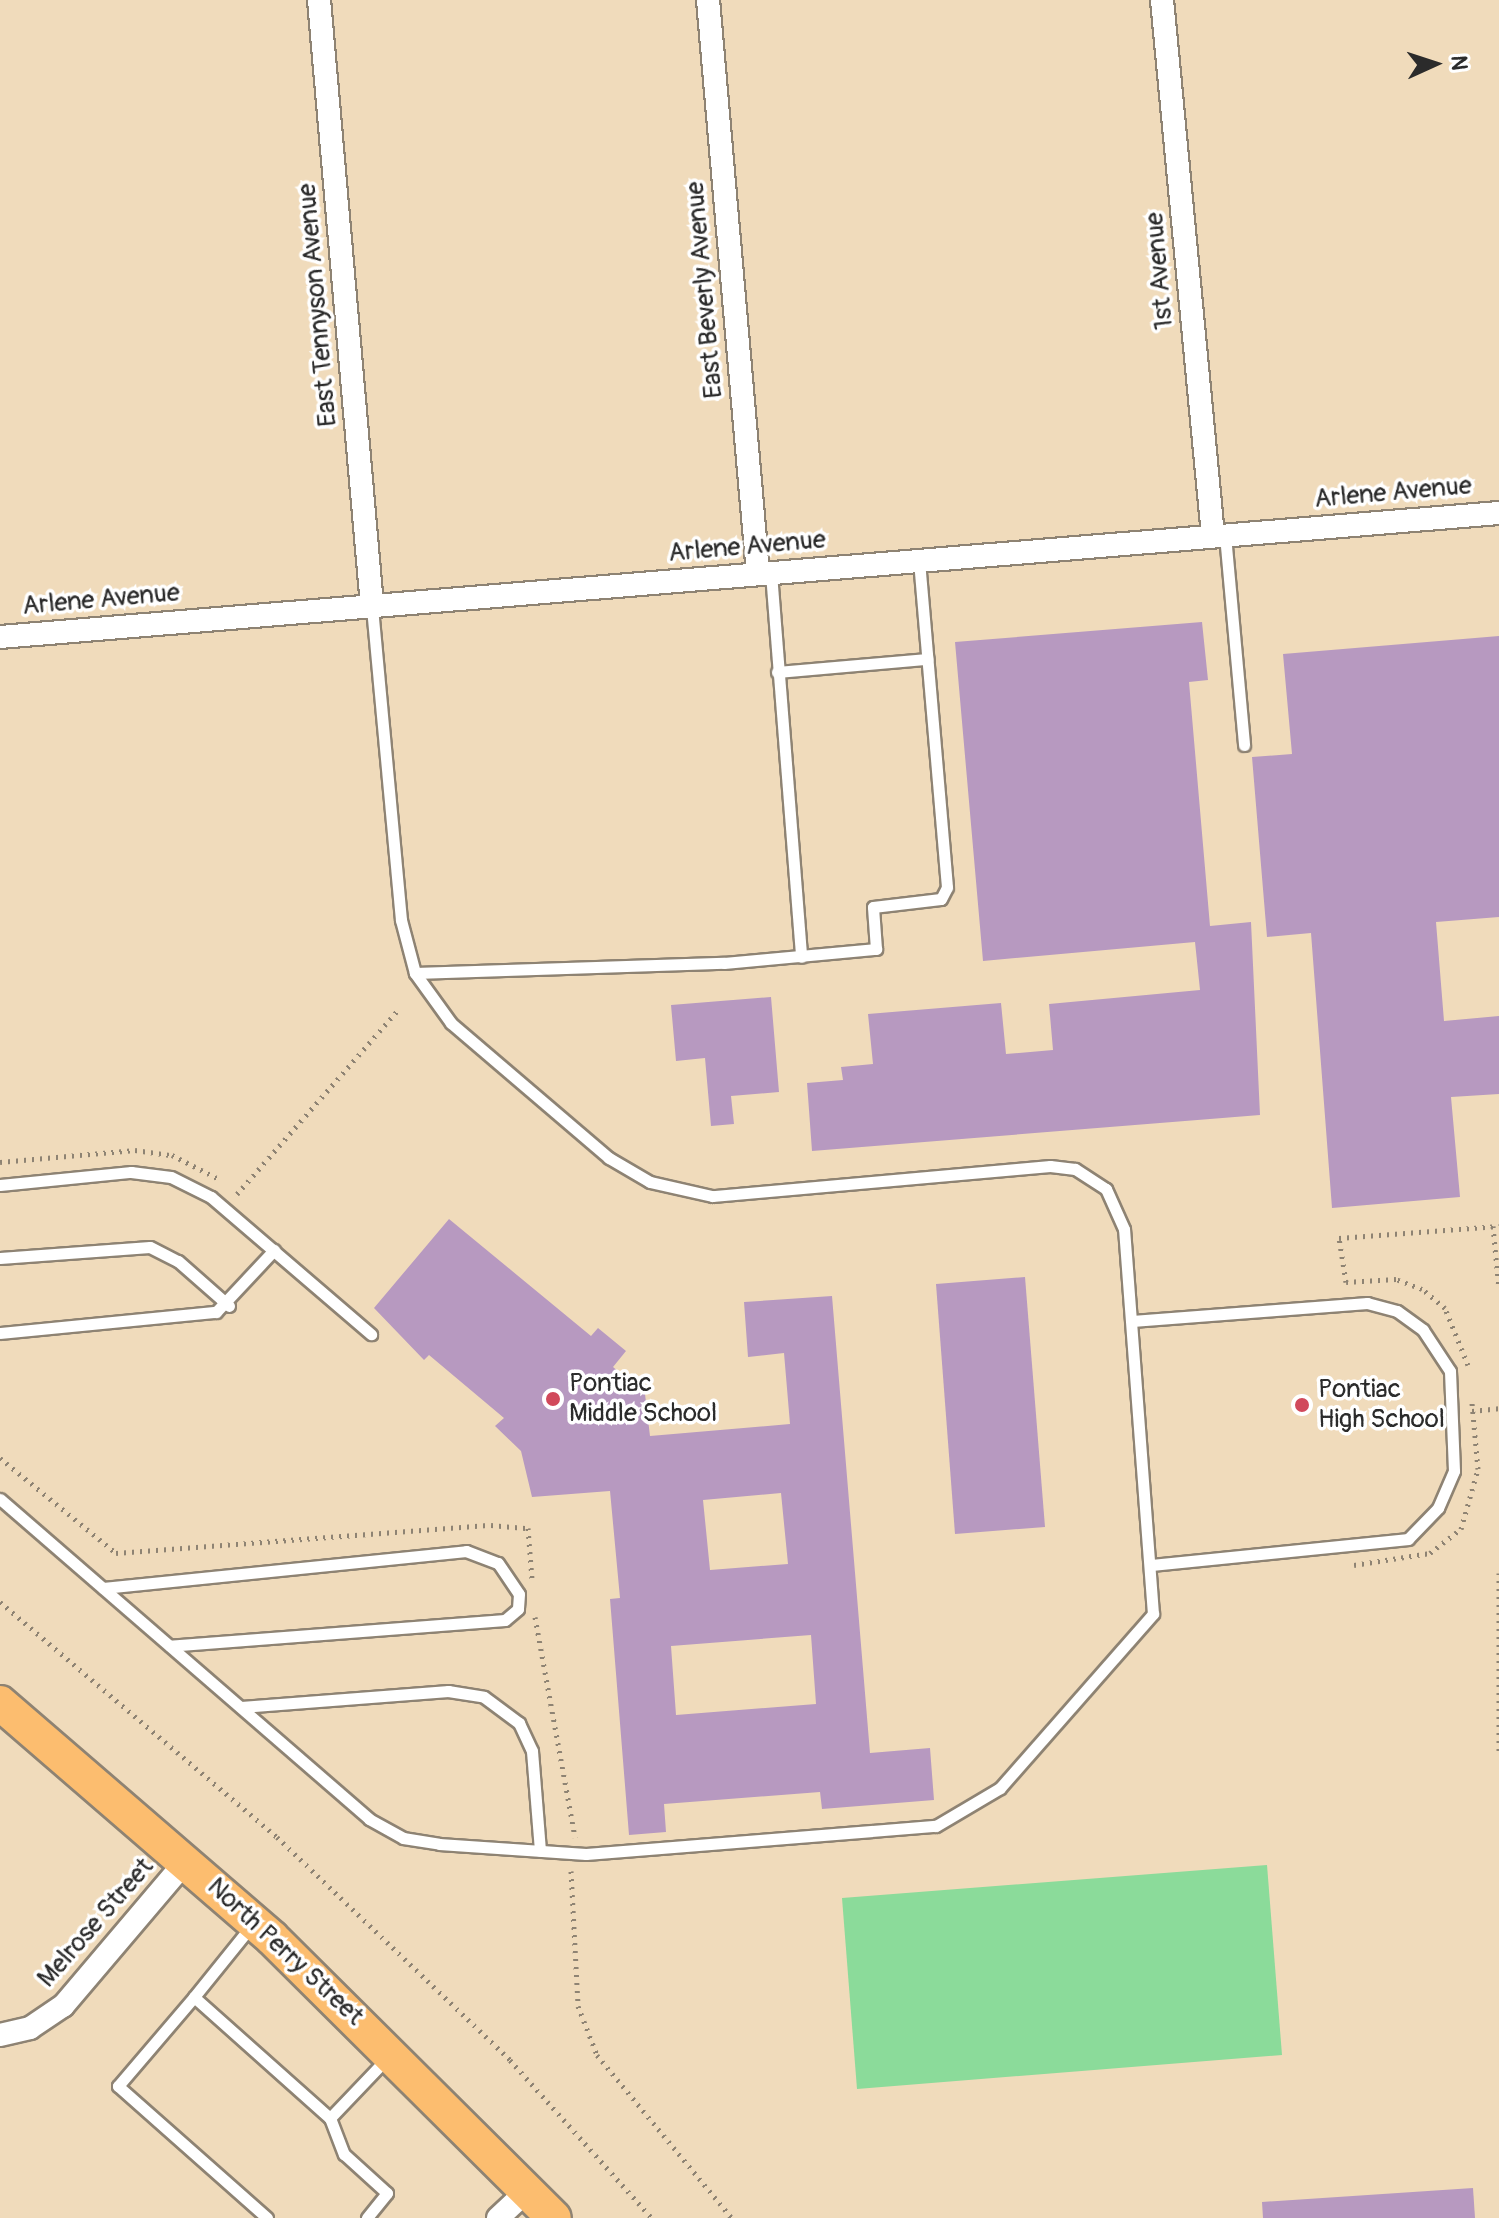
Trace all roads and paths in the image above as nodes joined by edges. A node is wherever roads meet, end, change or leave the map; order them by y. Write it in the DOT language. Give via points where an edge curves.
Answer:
graph roads {
  1 [pos="319,0"];
  2 [pos="708,0"];
  3 [pos="1162,0"];
  4 [pos="1499,513"];
  5 [pos="1219,536"];
  6 [pos="919,561"];
  7 [pos="764,574"];
  8 [pos="372,606"];
  9 [pos="0,637"];
  10 [pos="927,659"];
  11 [pos="777,672"];
  12 [pos="1244,745"];
  13 [pos="801,957"];
  14 [pos="415,973"];
  15 [pos="399,1009"];
  16 [pos="0,1185"];
  17 [pos="241,1197"];
  18 [pos="1496,1226"];
  19 [pos="274,1250"];
  20 [pos="0,1258"];
  21 [pos="1499,1289"];
  22 [pos="229,1306"];
  23 [pos="1132,1321"];
  24 [pos="0,1333"];
  25 [pos="371,1334"];
  26 [pos="1470,1383"];
  27 [pos="1471,1397"];
  28 [pos="1499,1408"];
  29 [pos="1473,1411"];
  30 [pos="1453,1412"];
  31 [pos="0,1458"];
  32 [pos="0,1499"];
  33 [pos="1154,1565"];
  34 [pos="1342,1566"];
  35 [pos="1499,1573"];
  36 [pos="103,1588"];
  37 [pos="533,1590"];
  38 [pos="0,1602"];
  39 [pos="534,1606"];
  40 [pos="170,1646"];
  41 [pos="0,1703"];
  42 [pos="241,1707"];
  43 [pos="1499,1756"];
  44 [pos="540,1851"];
  45 [pos="573,1853"];
  46 [pos="186,1861"];
  47 [pos="254,1922"];
  48 [pos="194,1997"];
  49 [pos="0,2035"];
  50 [pos="392,2053"];
  51 [pos="330,2118"];
  52 [pos="528,2190"];
  53 [pos="267,2218"];
  54 [pos="367,2218"];
  55 [pos="498,2218"];
  56 [pos="554,2218"];
  57 [pos="652,2218"];
  58 [pos="732,2218"];
  1 -- 8 [label="street, East Tennyson Avenue"];
  2 -- 7 [label="street, East Beverly Avenue"];
  3 -- 5 [label="street, 1st Avenue"];
  4 -- 5 [label="street, Arlene Avenue"];
  5 -- 6 [label="street, Arlene Avenue"];
  5 -- 12 [label="lane"];
  6 -- 7 [label="street, Arlene Avenue"];
  6 -- 10 [label="lane"];
  7 -- 8 [label="street, Arlene Avenue"];
  7 -- 11 [label="lane"];
  8 -- 9 [label="street, Arlene Avenue"];
  8 -- 14 [label="lane" via="401,920"];
  10 -- 11 [label="lane"];
  10 -- 13 [label="lane" via="945,894 873,907 876,949"];
  11 -- 13 [label="lane"];
  13 -- 14 [label="lane"];
  14 -- 23 [label="lane" via="463,1034 609,1158 663,1187 712,1196 1050,1166 1086,1174 1121,1214"];
  15 -- 17 [label="path"];
  16 -- 19 [label="lane" via="131,1172 171,1177 211,1197"];
  18 -- 21 [label="path"];
  18 -- 26 [label="path" via="1339,1238 1346,1282 1396,1279 1445,1308 1459,1331"];
  19 -- 22 [label="lane"];
  19 -- 25 [label="lane"];
  20 -- 22 [label="lane" via="150,1247 178,1261"];
  22 -- 24 [label="lane" via="209,1314"];
  23 -- 30 [label="lane" via="1383,1306 1411,1320 1439,1348"];
  23 -- 33 [label="lane"];
  27 -- 29 [label="path"];
  28 -- 29 [label="path"];
  29 -- 30 [label="path"];
  29 -- 34 [label="path" via="1478,1469 1461,1529 1430,1553"];
  30 -- 33 [label="lane" via="1451,1483 1429,1520 1408,1539"];
  31 -- 37 [label="path" via="116,1553 528,1528"];
  32 -- 36 [label="lane"];
  33 -- 45 [label="lane" via="1155,1605 1142,1634 1000,1788 957,1818 921,1829"];
  35 -- 43 [label="path"];
  36 -- 40 [label="lane"];
  36 -- 40 [label="lane" via="466,1551 498,1563 519,1594 518,1609 505,1620"];
  38 -- 57 [label="path" via="277,1837 510,2060"];
  39 -- 45 [label="path" via="565,1811 575,1831"];
  40 -- 42 [label="lane"];
  41 -- 46 [label="main road, North Perry Street"];
  42 -- 44 [label="lane" via="385,1829 421,1842"];
  42 -- 44 [label="lane" via="448,1691 484,1697 519,1723 532,1751"];
  44 -- 45 [label="lane"];
  45 -- 58 [label="path" via="578,2006 597,2055"];
  46 -- 47 [label="main road, North Perry Street"];
  46 -- 49 [label="street, Melrose Street" via="63,2006 30,2028"];
  47 -- 48 [label="lane"];
  47 -- 50 [label="main road, North Perry Street"];
  48 -- 51 [label="lane"];
  48 -- 53 [label="lane" via="118,2086"];
  50 -- 51 [label="lane"];
  50 -- 52 [label="main road, North Perry Street"];
  51 -- 54 [label="lane" via="344,2154 387,2193"];
  52 -- 55 [label="street"];
  52 -- 56 [label="main road, North Perry Street"];
}
